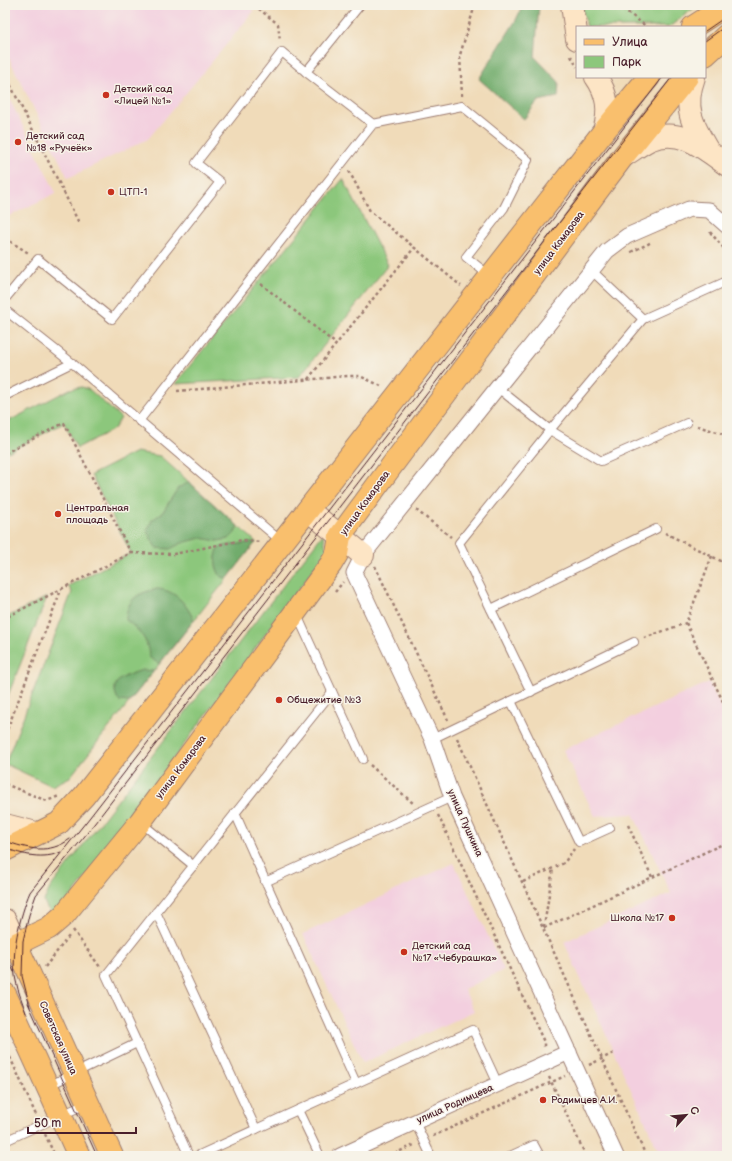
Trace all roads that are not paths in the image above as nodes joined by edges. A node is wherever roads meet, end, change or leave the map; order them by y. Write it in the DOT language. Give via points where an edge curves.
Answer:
graph roads {
  1 [pos="360,5"];
  2 [pos="572,5"];
  3 [pos="727,5"];
  4 [pos="695,26"];
  5 [pos="727,35"];
  6 [pos="576,37"];
  7 [pos="706,54"];
  8 [pos="306,72"];
  9 [pos="597,78"];
  10 [pos="648,78"];
  11 [pos="686,78"];
  12 [pos="694,78"];
  13 [pos="373,124"];
  14 [pos="604,131"];
  15 [pos="709,152"];
  16 [pos="624,155"];
  17 [pos="727,166"];
  18 [pos="727,226"];
  19 [pos="591,270"];
  20 [pos="490,277"];
  21 [pos="727,281"];
  22 [pos="5,299"];
  23 [pos="5,310"];
  24 [pos="643,319"];
  25 [pos="72,362"];
  26 [pos="498,388"];
  27 [pos="5,396"];
  28 [pos="139,421"];
  29 [pos="687,423"];
  30 [pos="550,430"];
  31 [pos="308,510"];
  32 [pos="656,529"];
  33 [pos="340,536"];
  34 [pos="274,542"];
  35 [pos="368,559"];
  36 [pos="491,609"];
  37 [pos="296,613"];
  38 [pos="634,642"];
  39 [pos="332,692"];
  40 [pos="531,692"];
  41 [pos="511,701"];
  42 [pos="432,739"];
  43 [pos="363,759"];
  44 [pos="452,797"];
  45 [pos="236,813"];
  46 [pos="140,822"];
  47 [pos="5,825"];
  48 [pos="610,828"];
  49 [pos="36,833"];
  50 [pos="5,850"];
  51 [pos="194,866"];
  52 [pos="265,882"];
  53 [pos="156,912"];
  54 [pos="5,920"];
  55 [pos="10,947"];
  56 [pos="5,994"];
  57 [pos="137,1043"];
  58 [pos="569,1052"];
  59 [pos="74,1073"];
  60 [pos="356,1083"];
  61 [pos="498,1084"];
  62 [pos="47,1086"];
  63 [pos="88,1103"];
  64 [pos="298,1110"];
  65 [pos="61,1115"];
  66 [pos="415,1122"];
  67 [pos="256,1129"];
  68 [pos="5,1141"];
  69 [pos="79,1156"];
  70 [pos="112,1156"];
  71 [pos="190,1156"];
  72 [pos="197,1156"];
  73 [pos="320,1156"];
  74 [pos="340,1156"];
  75 [pos="431,1156"];
  76 [pos="510,1156"];
  77 [pos="540,1156"];
  78 [pos="616,1156"];
  1 -- 8 [label="lane"];
  2 -- 6 [label="main road"];
  3 -- 4 [label="main road"];
  5 -- 7 [label="main road"];
  8 -- 13 [label="lane"];
  8 -- 22 [label="lane" via="282,52 196,163 220,182 112,319 38,259"];
  9 -- 14 [label="main road" via="608,103 609,117"];
  10 -- 14 [label="main road"];
  11 -- 16 [label="main road, улица Комарова"];
  12 -- 15 [label="main road" via="689,91 688,107 696,130"];
  13 -- 20 [label="lane" via="462,106 528,160 504,208 466,258"];
  13 -- 28 [label="lane"];
  14 -- 20 [label="main road"];
  15 -- 16 [label="main road" via="688,138 672,135 650,140"];
  15 -- 17 [label="main road"];
  16 -- 33 [label="main road, улица Комарова"];
  18 -- 19 [label="street" via="709,210 690,209 627,236 607,251"];
  19 -- 24 [label="lane"];
  19 -- 26 [label="street"];
  20 -- 31 [label="main road"];
  21 -- 24 [label="lane"];
  23 -- 25 [label="lane"];
  24 -- 30 [label="lane"];
  25 -- 27 [label="lane"];
  25 -- 28 [label="lane"];
  26 -- 30 [label="lane"];
  26 -- 35 [label="street"];
  28 -- 34 [label="lane"];
  29 -- 30 [label="lane" via="601,461"];
  30 -- 36 [label="lane" via="459,543"];
  31 -- 33 [label="main road"];
  31 -- 34 [label="main road"];
  32 -- 36 [label="lane"];
  33 -- 35 [label="main road"];
  33 -- 37 [label="main road, улица Комарова" via="337,554"];
  34 -- 49 [label="main road" via="84,796 59,823"];
  35 -- 42 [label="street, улица Пушкина" via="354,573"];
  36 -- 40 [label="lane"];
  37 -- 39 [label="lane"];
  37 -- 46 [label="main road, улица Комарова"];
  38 -- 40 [label="lane"];
  39 -- 43 [label="lane"];
  39 -- 45 [label="lane"];
  40 -- 41 [label="lane"];
  41 -- 42 [label="lane"];
  41 -- 48 [label="lane" via="578,842"];
  42 -- 44 [label="street, улица Пушкина"];
  44 -- 52 [label="lane"];
  44 -- 58 [label="street, улица Пушкина"];
  45 -- 51 [label="lane"];
  45 -- 52 [label="lane"];
  46 -- 51 [label="lane"];
  46 -- 55 [label="main road, улица Комарова" via="64,916 49,928"];
  47 -- 49 [label="main road"];
  49 -- 50 [label="main road"];
  51 -- 53 [label="lane"];
  52 -- 60 [label="lane"];
  53 -- 57 [label="lane" via="106,975"];
  53 -- 67 [label="lane"];
  54 -- 55 [label="main road, Советская улица"];
  55 -- 59 [label="main road, Советская улица"];
  56 -- 62 [label="main road"];
  57 -- 59 [label="lane"];
  57 -- 71 [label="lane"];
  58 -- 61 [label="street, улица Родимцева"];
  58 -- 78 [label="street, улица Пушкина"];
  59 -- 62 [label="lane"];
  59 -- 63 [label="main road, Советская улица"];
  60 -- 61 [label="lane" via="473,1030"];
  60 -- 64 [label="lane"];
  61 -- 66 [label="street, улица Родимцева"];
  62 -- 65 [label="main road"];
  63 -- 65 [label="lane"];
  63 -- 70 [label="main road, Советская улица"];
  64 -- 67 [label="lane"];
  64 -- 73 [label="lane"];
  65 -- 68 [label="lane"];
  65 -- 69 [label="main road"];
  66 -- 74 [label="street, улица Родимцева"];
  66 -- 75 [label="lane"];
  67 -- 72 [label="lane"];
  76 -- 77 [label="lane" via="534,1145"];
}
